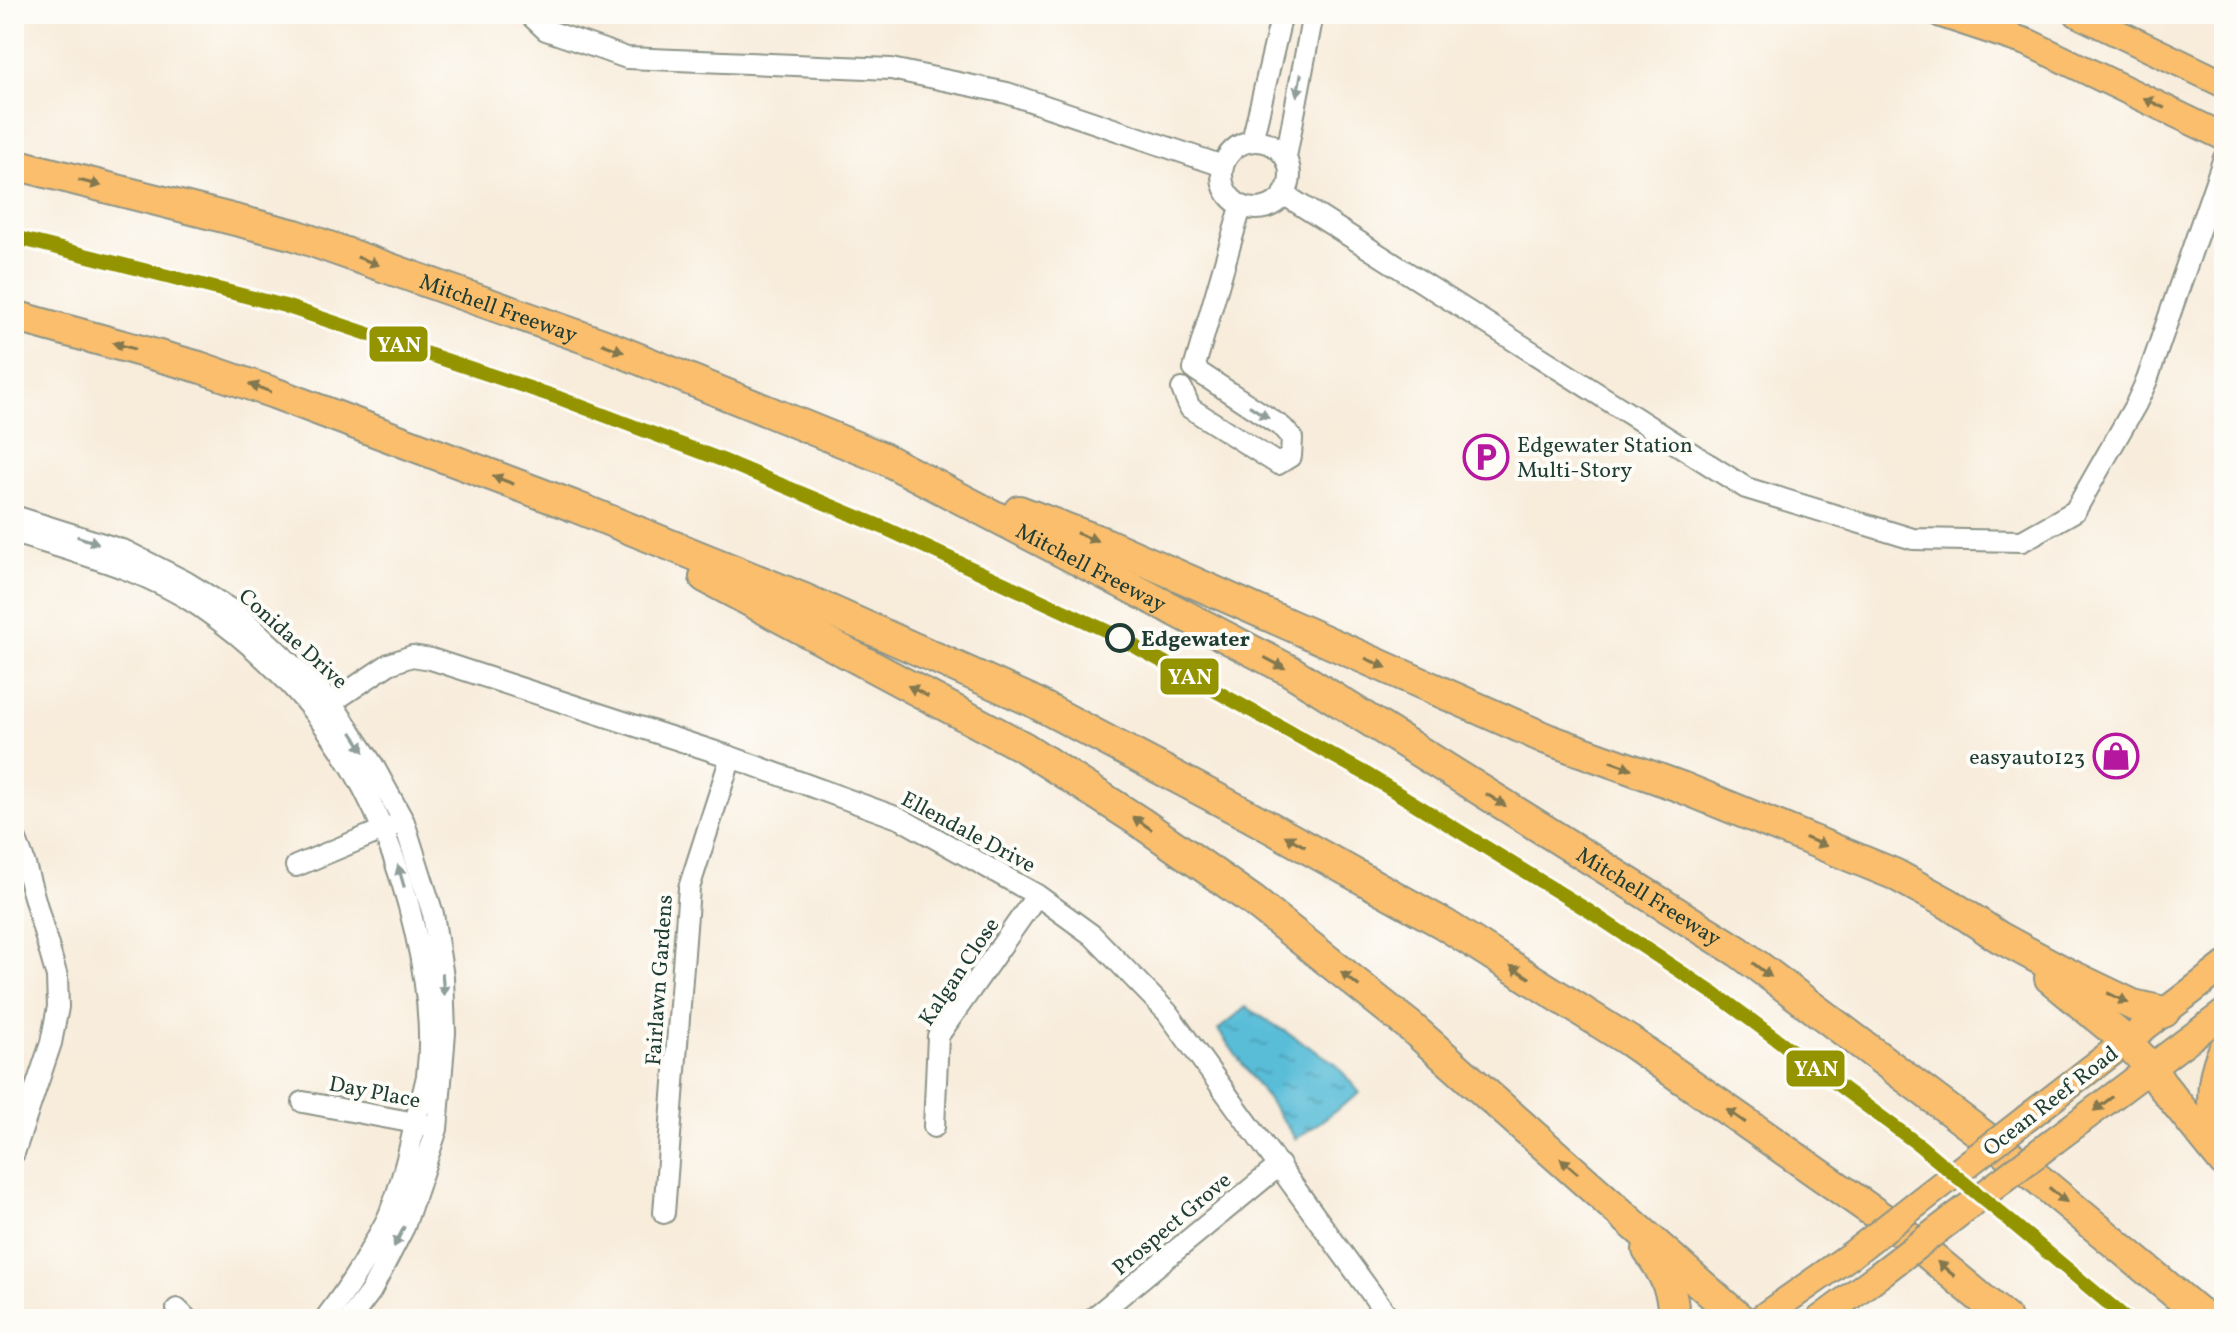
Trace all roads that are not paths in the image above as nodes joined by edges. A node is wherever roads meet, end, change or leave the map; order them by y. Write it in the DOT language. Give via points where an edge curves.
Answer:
graph roads {
  1 [pos="529,14"];
  2 [pos="1282,14"];
  3 [pos="1313,14"];
  4 [pos="1941,14"];
  5 [pos="2078,14"];
  6 [pos="2224,84"];
  7 [pos="2224,137"];
  8 [pos="1252,141"];
  9 [pos="1286,157"];
  10 [pos="2224,158"];
  11 [pos="14,164"];
  12 [pos="1223,166"];
  13 [pos="1285,195"];
  14 [pos="1241,207"];
  15 [pos="14,316"];
  16 [pos="1182,389"];
  17 [pos="883,458"];
  18 [pos="576,507"];
  19 [pos="14,516"];
  20 [pos="14,533"];
  21 [pos="324,707"];
  22 [pos="731,757"];
  23 [pos="404,822"];
  24 [pos="384,828"];
  25 [pos="14,835"];
  26 [pos="296,866"];
  27 [pos="1037,895"];
  28 [pos="1999,937"];
  29 [pos="2224,966"];
  30 [pos="2164,1012"];
  31 [pos="2224,1013"];
  32 [pos="2126,1041"];
  33 [pos="2224,1050"];
  34 [pos="2151,1068"];
  35 [pos="303,1102"];
  36 [pos="416,1122"];
  37 [pos="934,1127"];
  38 [pos="437,1129"];
  39 [pos="14,1153"];
  40 [pos="2223,1160"];
  41 [pos="1280,1165"];
  42 [pos="664,1213"];
  43 [pos="1627,1218"];
  44 [pos="325,1319"];
  45 [pos="350,1319"];
  46 [pos="1092,1319"];
  47 [pos="1390,1319"];
  48 [pos="1673,1319"];
  49 [pos="1740,1319"];
  50 [pos="1760,1319"];
  51 [pos="1820,1319"];
  52 [pos="2006,1319"];
  53 [pos="2206,1319"];
  1 -- 12 [label="street" via="546,30 627,58 891,69 1007,93"];
  2 -- 8 [label="street"];
  3 -- 9 [label="street, one-way"];
  7 -- 4 [label="main road, one-way" via="2029,43"];
  5 -- 6 [label="main road"];
  8 -- 9 [label="street" via="1275,146"];
  8 -- 12 [label="street" via="1236,147"];
  9 -- 13 [label="street" via="1291,180"];
  10 -- 13 [label="street" via="2136,404 2075,511 2022,541 1913,539 1746,488"];
  11 -- 17 [label="highway, Mitchell Freeway, one-way" via="295,235 602,344"];
  12 -- 14 [label="street" via="1225,190"];
  13 -- 14 [label="street" via="1265,209"];
  14 -- 16 [label="street, one-way" via="1194,369 1282,427 1292,438 1291,456 1278,464 1190,408"];
  18 -- 15 [label="highway, one-way" via="244,382"];
  17 -- 28 [label="highway, one-way" via="1107,544 1547,739 1894,874"];
  17 -- 53 [label="highway, Mitchell Freeway, one-way" via="1289,670 1739,952 2013,1158"];
  43 -- 18 [label="highway, one-way" via="1411,1027 1253,901 1140,822 1025,748"];
  52 -- 18 [label="highway, one-way" via="1902,1232 1681,1077 1431,917 1030,700 804,599"];
  19 -- 21 [label="street, Conidae Drive, one-way" via="125,551 238,614"];
  20 -- 21 [label="street, Conidae Drive" via="141,574 197,605"];
  21 -- 22 [label="street, Ellendale Drive" via="389,664 412,656"];
  21 -- 23 [label="street, Conidae Drive, one-way" via="373,765"];
  21 -- 24 [label="street, Conidae Drive"];
  22 -- 27 [label="street, Ellendale Drive" via="901,819"];
  22 -- 42 [label="street, Fairlawn Gardens" via="689,888"];
  23 -- 24 [label="street"];
  23 -- 38 [label="street, Conidae Drive, one-way" via="433,914 443,977 445,1033"];
  24 -- 26 [label="street"];
  36 -- 24 [label="street, Conidae Drive, one-way" via="427,1075 429,1021 408,900"];
  25 -- 39 [label="street" via="57,977 58,1007"];
  27 -- 37 [label="street, Kalgan Close" via="938,1036"];
  27 -- 41 [label="street, Ellendale Drive" via="1092,935 1167,1012"];
  28 -- 30 [label="highway, one-way" via="2133,1005"];
  28 -- 32 [label="highway"];
  29 -- 30 [label="main road, Ocean Reef Road"];
  30 -- 32 [label="main road, Ocean Reef Road"];
  31 -- 34 [label="main road, Ocean Reef Road"];
  32 -- 34 [label="highway"];
  32 -- 50 [label="main road, Ocean Reef Road, bridge" via="1851,1255"];
  33 -- 40 [label="highway" via="2213,1099"];
  34 -- 40 [label="highway"];
  34 -- 51 [label="main road, Ocean Reef Road, one-way, bridge"];
  35 -- 36 [label="street, Day Place"];
  36 -- 38 [label="street, Day Place"];
  36 -- 44 [label="street, Conidae Drive" via="390,1214 352,1283"];
  38 -- 45 [label="street, Conidae Drive, one-way" via="404,1227"];
  41 -- 46 [label="street, Prospect Grove"];
  41 -- 47 [label="street, Ellendale Drive"];
  43 -- 48 [label="highway" via="1665,1273"];
  43 -- 49 [label="highway"];
}
